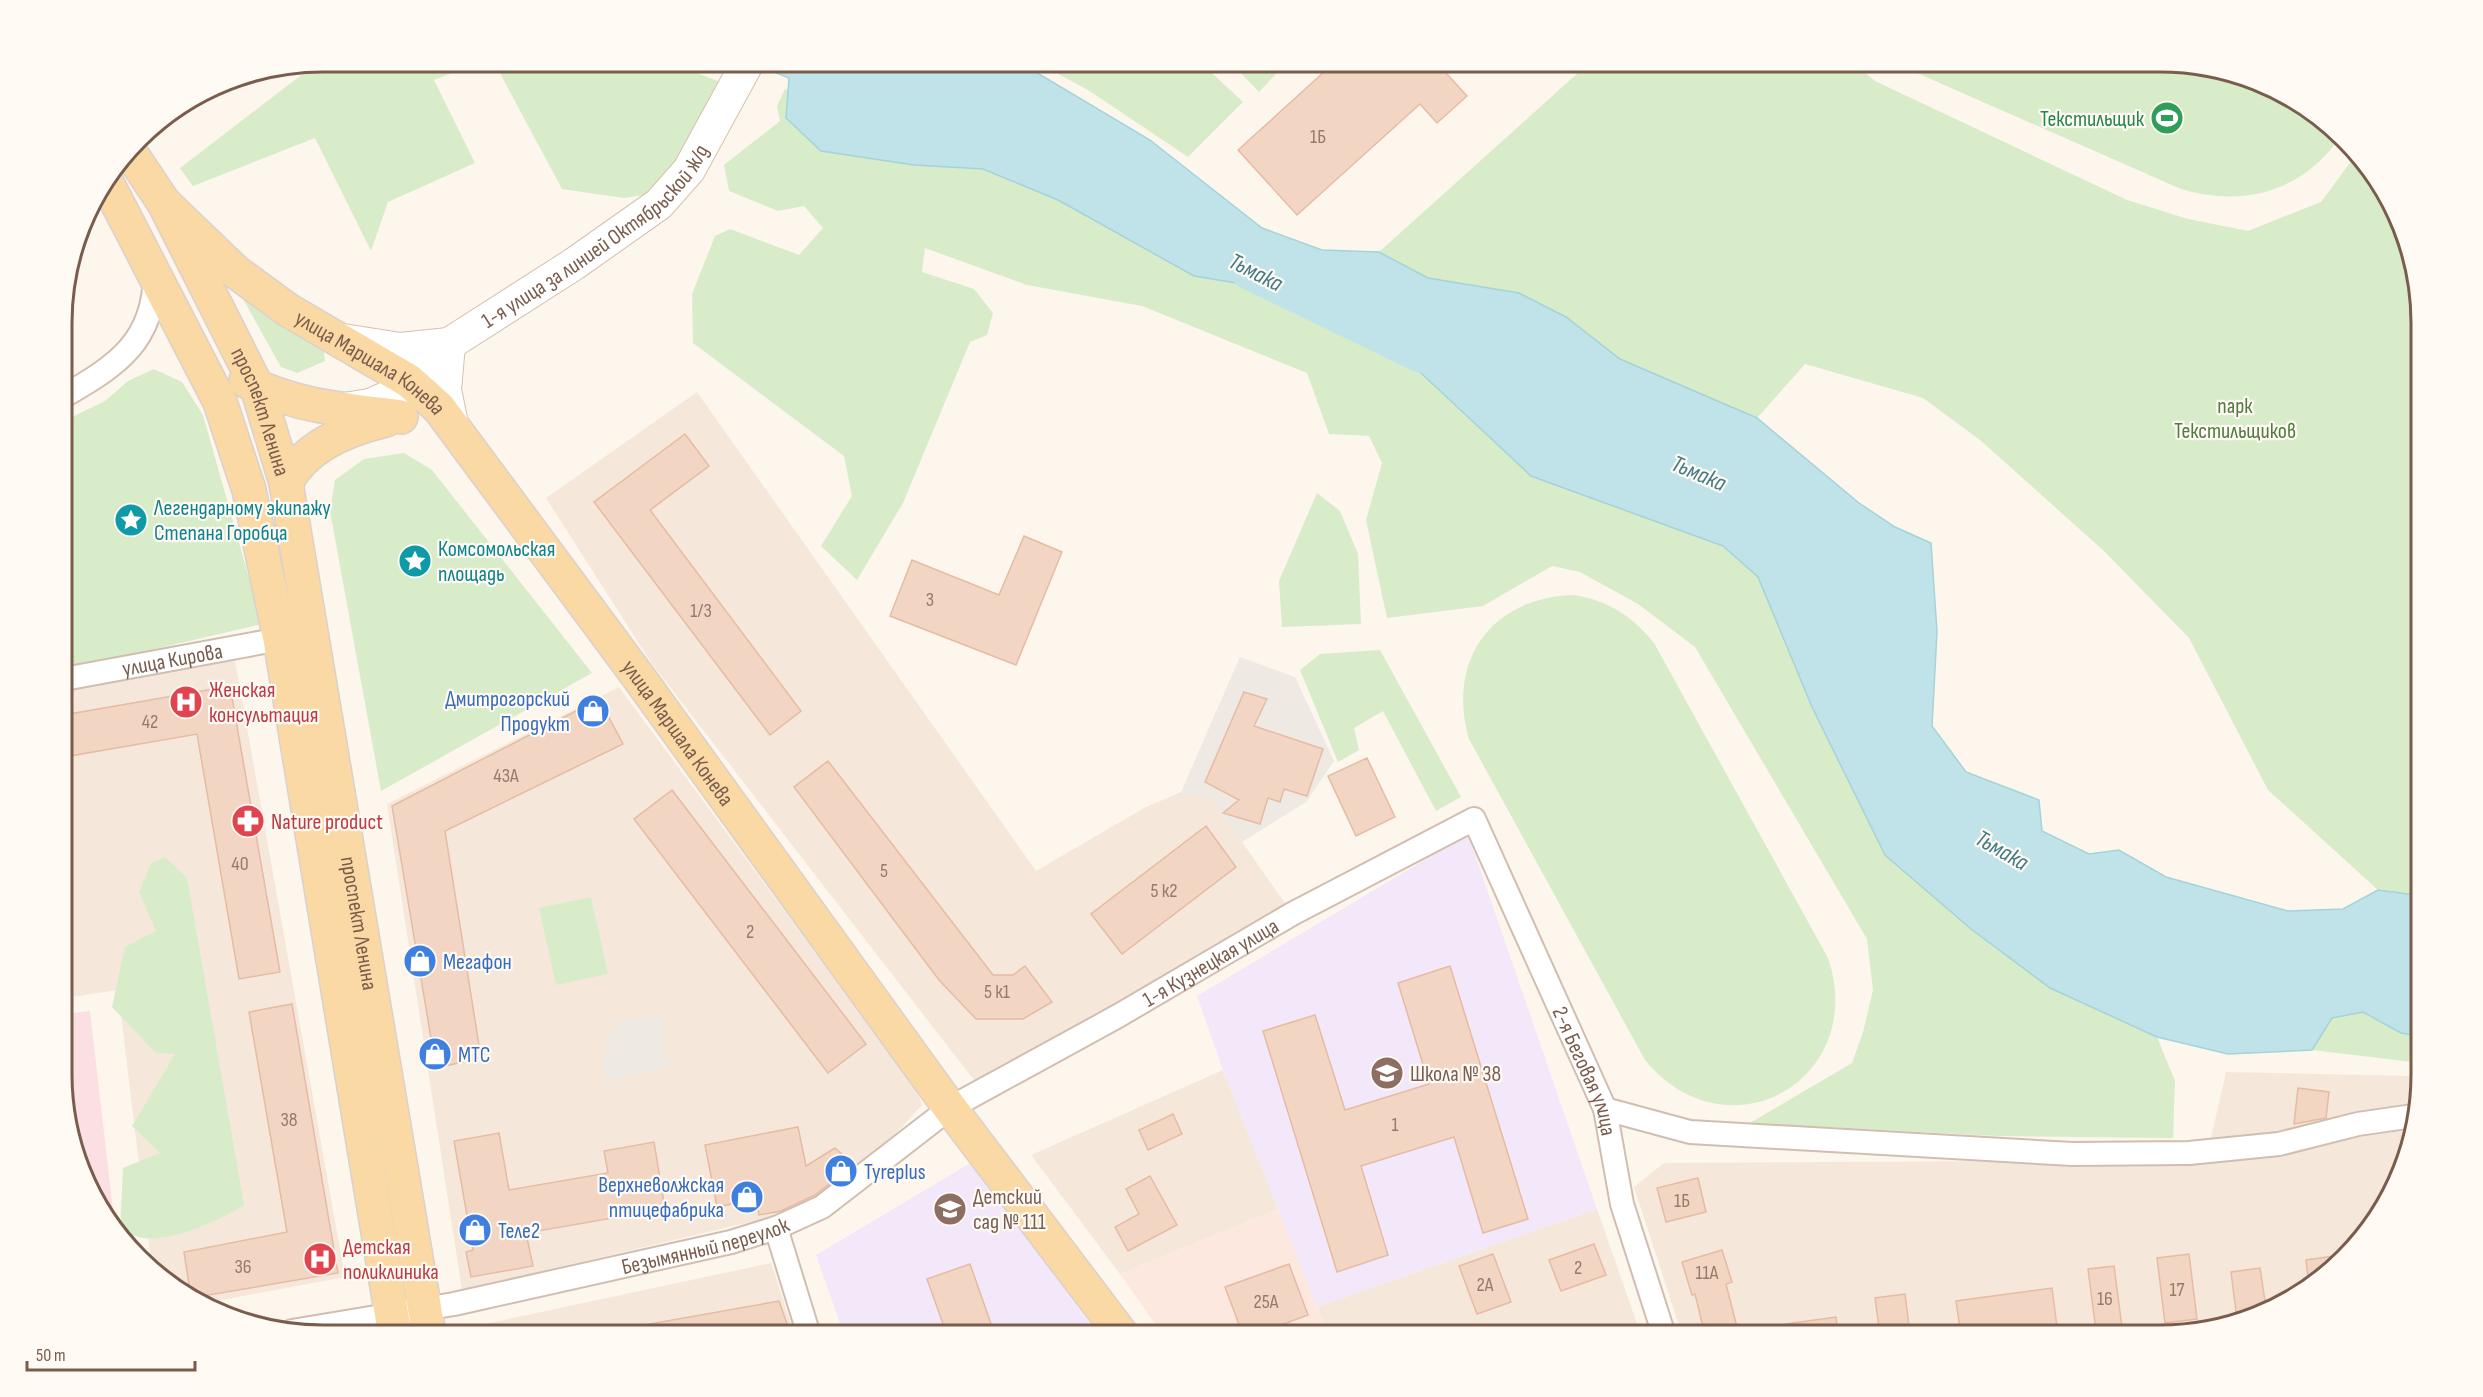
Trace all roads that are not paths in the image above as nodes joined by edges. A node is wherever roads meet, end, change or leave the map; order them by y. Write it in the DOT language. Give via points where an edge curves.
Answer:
graph roads {
  1 [pos="743,72"];
  2 [pos="134,157"];
  3 [pos="110,189"];
  4 [pos="164,203"];
  5 [pos="155,274"];
  6 [pos="188,336"];
  7 [pos="334,338"];
  8 [pos="449,344"];
  9 [pos="410,381"];
  10 [pos="257,387"];
  11 [pos="72,391"];
  12 [pos="335,409"];
  13 [pos="401,417"];
  14 [pos="452,424"];
  15 [pos="312,452"];
  16 [pos="286,483"];
  17 [pos="280,639"];
  18 [pos="72,678"];
  19 [pos="1474,819"];
  20 [pos="950,1108"];
  21 [pos="1605,1109"];
  22 [pos="2407,1117"];
  23 [pos="776,1228"];
  24 [pos="427,1323"];
  25 [pos="393,1325"];
  26 [pos="806,1325"];
  27 [pos="1114,1325"];
  28 [pos="1661,1325"];
  1 -- 8 [label="main road, 1-я улица за линией Октябрьской ж/д" via="689,170 658,204 574,264"];
  2 -- 4 [label="main road, проспект Ленина"];
  3 -- 5 [label="main road, проспект Ленина"];
  4 -- 7 [label="main road, улица Маршала Конева" via="236,272"];
  4 -- 10 [label="main road, проспект Ленина"];
  5 -- 6 [label="main road, проспект Ленина"];
  5 -- 11 [label="street" via="148,316 132,347 104,372"];
  6 -- 10 [label="main road" via="220,364"];
  6 -- 17 [label="main road, проспект Ленина" via="220,402 243,469"];
  7 -- 8 [label="main road" via="394,348"];
  7 -- 9 [label="main road, улица Маршала Конева"];
  8 -- 9 [label="main road, 1-я улица за линией Октябрьской ж/д"];
  8 -- 14 [label="main road" via="445,390"];
  9 -- 12 [label="main road, 1-я улица за линией Октябрьской ж/д" via="381,401"];
  9 -- 14 [label="main road, улица Маршала Конева"];
  10 -- 12 [label="main road" via="295,402"];
  10 -- 16 [label="main road, проспект Ленина"];
  12 -- 13 [label="main road"];
  12 -- 15 [label="main road"];
  13 -- 14 [label="main road" via="427,417"];
  13 -- 15 [label="main road" via="354,429"];
  14 -- 20 [label="main road, улица Маршала Конева"];
  15 -- 16 [label="main road"];
  16 -- 24 [label="main road, проспект Ленина"];
  17 -- 18 [label="street, улица Кирова"];
  17 -- 25 [label="main road, проспект Ленина"];
  19 -- 20 [label="street, 1-я Кузнецкая улица" via="1293,914 1118,1017"];
  19 -- 21 [label="street, 2-я Беговая улица"];
  20 -- 23 [label="street, Безымянный переулок" via="822,1207"];
  20 -- 27 [label="main road, улица Маршала Конева"];
  21 -- 22 [label="street" via="1690,1132 2072,1154 2189,1153 2279,1144 2358,1124"];
  21 -- 28 [label="street, 2-я Беговая улица" via="1622,1204"];
  23 -- 24 [label="street, Безымянный переулок"];
  23 -- 26 [label="street"];
  24 -- 25 [label="street, Безымянный переулок"];
}
